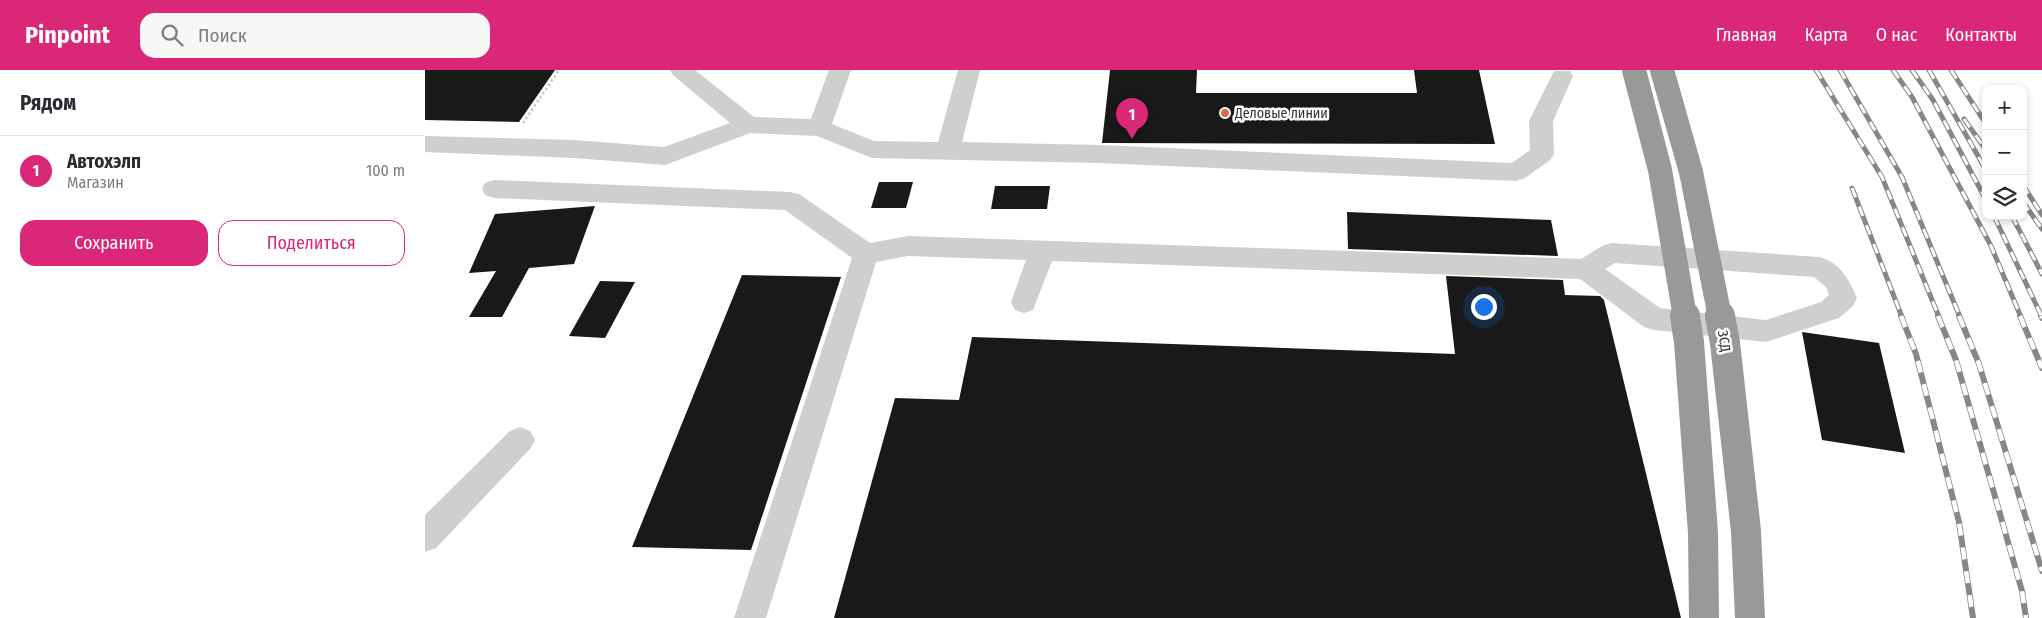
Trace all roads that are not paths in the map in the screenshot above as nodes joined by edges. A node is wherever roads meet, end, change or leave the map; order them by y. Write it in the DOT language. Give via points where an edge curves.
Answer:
graph roads {
  1 [pos="681,70"];
  2 [pos="841,70"];
  3 [pos="969,70"];
  4 [pos="1635,70"];
  5 [pos="1662,70"];
  6 [pos="1561,76"];
  7 [pos="749,125"];
  8 [pos="819,128"];
  9 [pos="425,144"];
  10 [pos="948,150"];
  11 [pos="494,190"];
  12 [pos="1043,250"];
  13 [pos="866,254"];
  14 [pos="1585,269"];
  15 [pos="1025,302"];
  16 [pos="520,440"];
  17 [pos="425,537"];
  18 [pos="750,618"];
  19 [pos="1704,618"];
  20 [pos="1750,618"];
  1 -- 7 [label="lane"];
  2 -- 8 [label="lane"];
  3 -- 10 [label="lane"];
  4 -- 19 [label="highway, bridge" via="1660,170 1689,342 1703,533"];
  5 -- 20 [label="highway, ЗСД, bridge" via="1691,172 1725,343 1746,531"];
  6 -- 10 [label="lane" via="1541,121 1542,154 1516,172"];
  7 -- 8 [label="lane"];
  7 -- 9 [label="lane" via="665,156"];
  8 -- 10 [label="lane" via="872,148"];
  11 -- 13 [label="lane" via="790,201"];
  12 -- 13 [label="lane" via="908,246"];
  12 -- 14 [label="lane"];
  12 -- 15 [label="lane"];
  13 -- 18 [label="lane"];
  14 -- 14 [label="lane" via="1611,252 1820,267 1836,280 1844,298 1830,310 1766,332 1654,319"];
  16 -- 17 [label="lane"];
}
